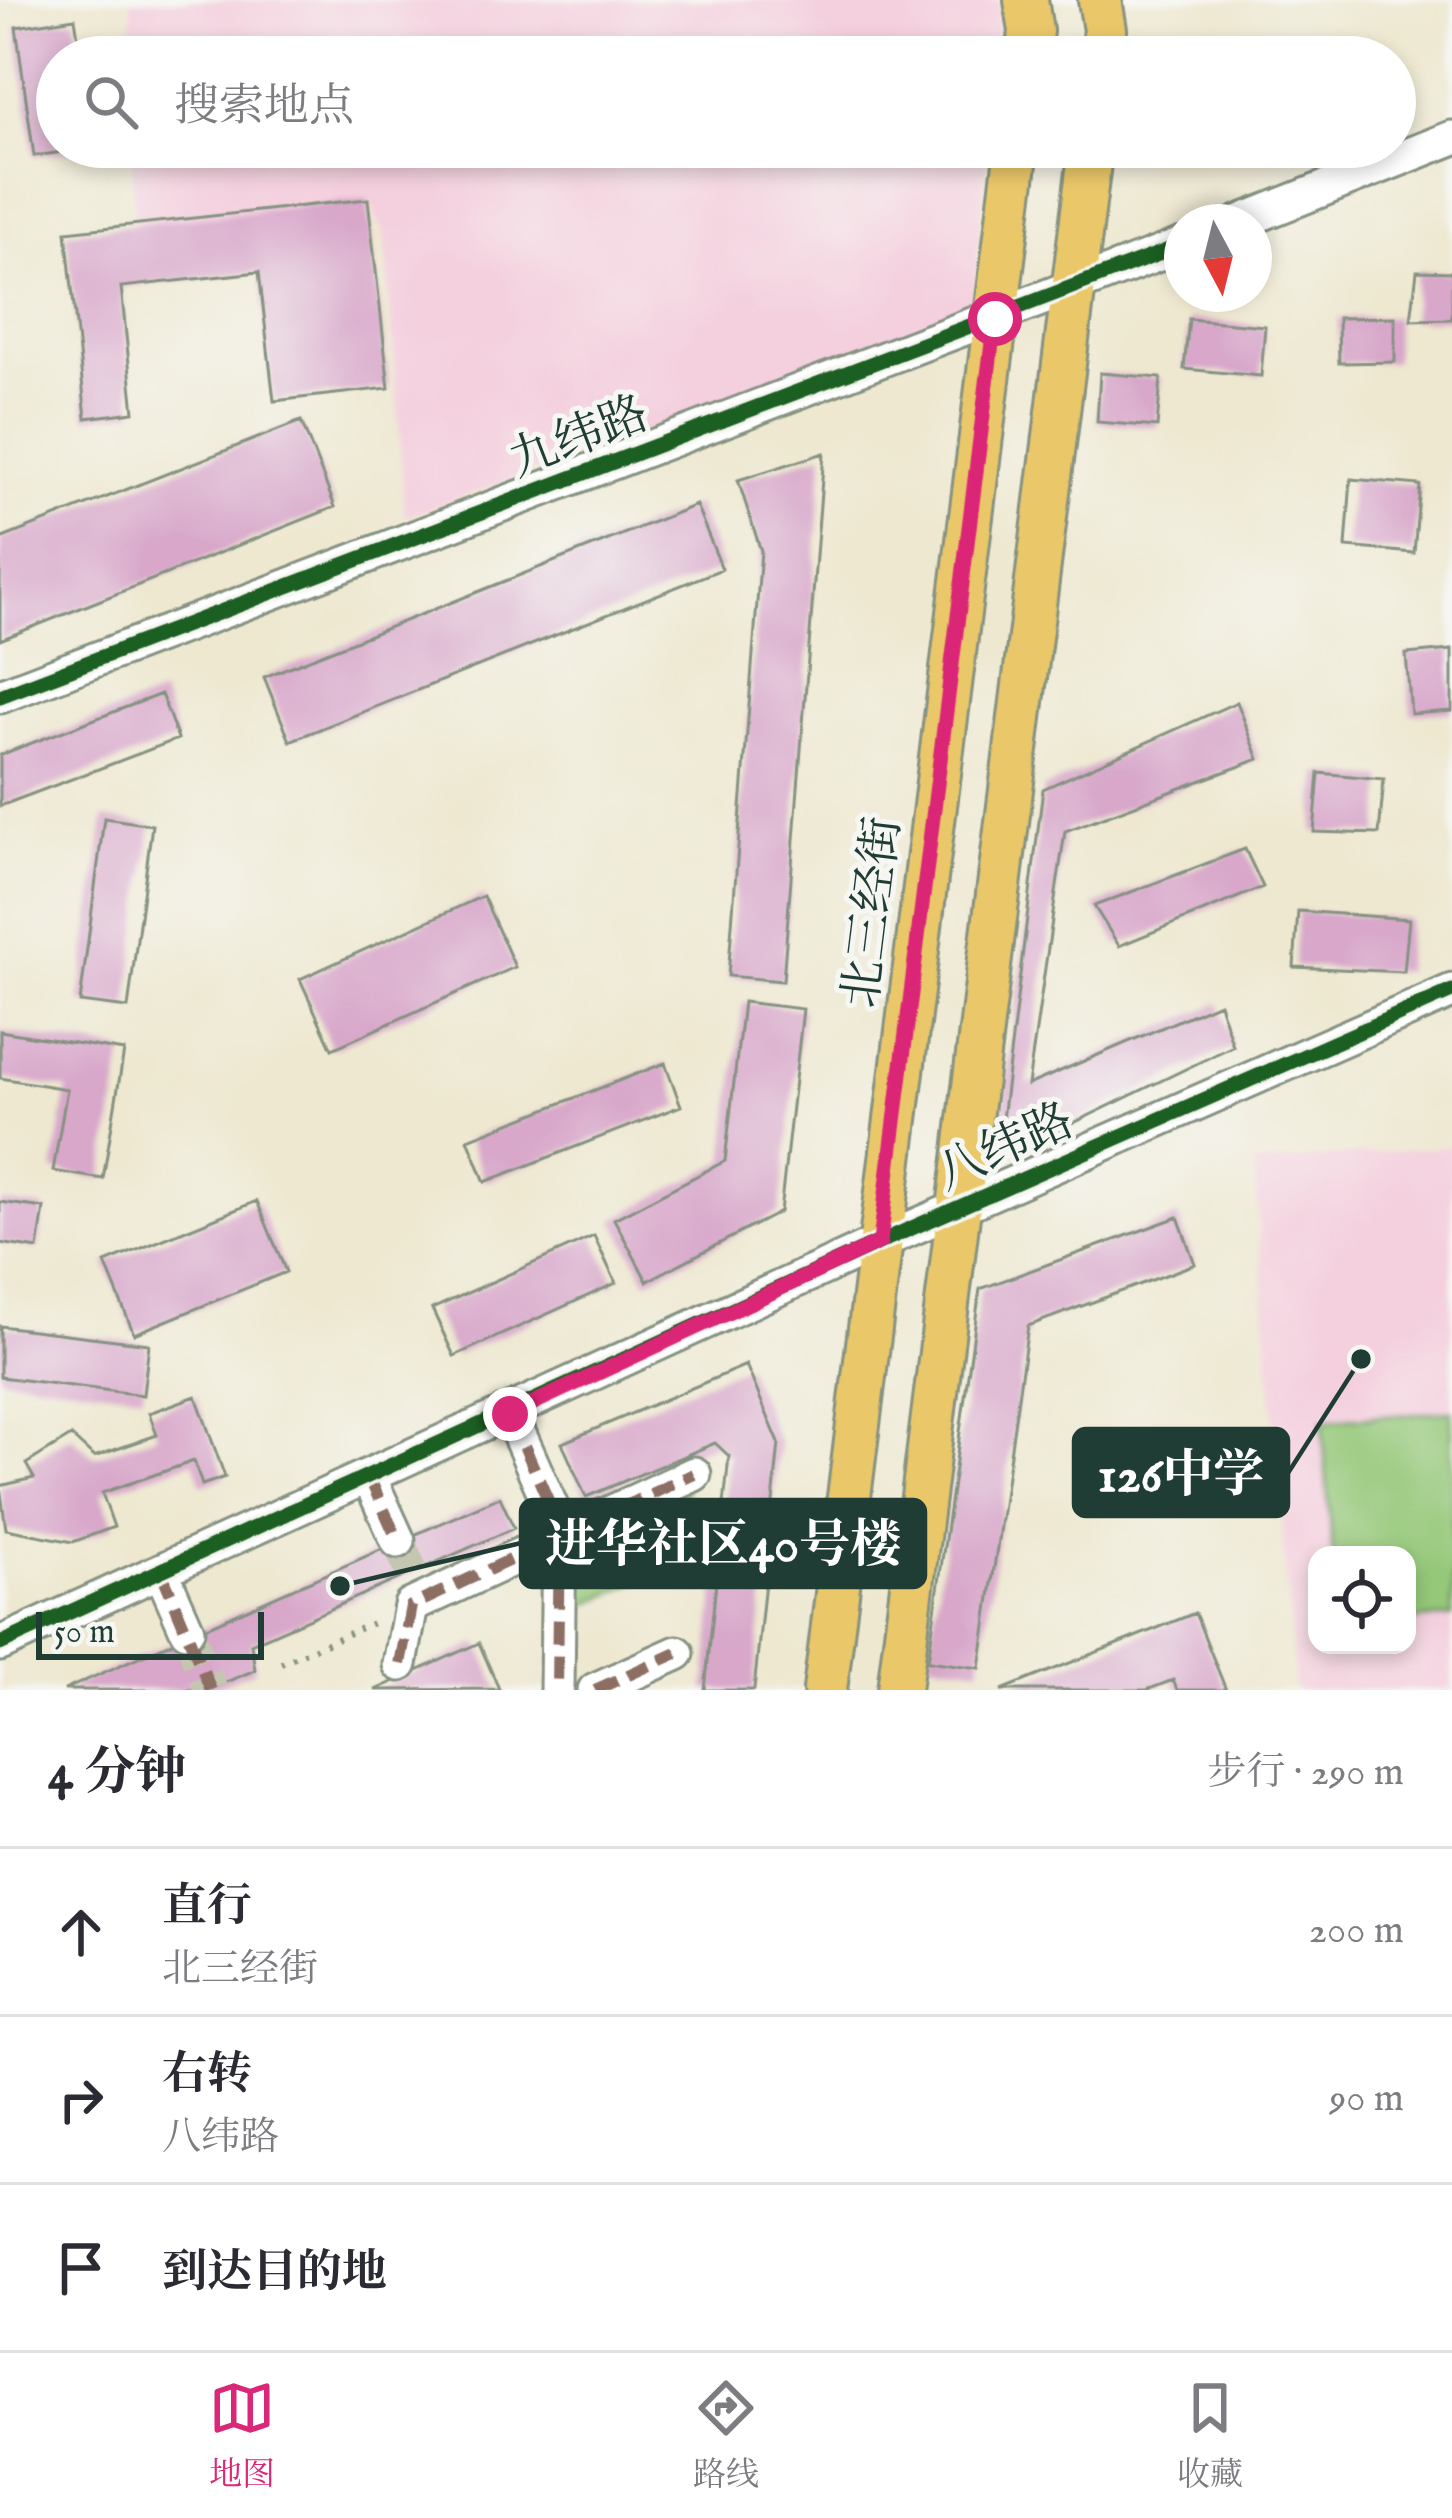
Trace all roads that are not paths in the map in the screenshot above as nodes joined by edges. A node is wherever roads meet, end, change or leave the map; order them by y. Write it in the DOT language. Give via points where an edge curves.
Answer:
graph roads {
  1 [pos="1025,0"];
  2 [pos="1100,0"];
  3 [pos="1030,36"];
  4 [pos="1105,36"];
  5 [pos="1452,138"];
  6 [pos="1416,152"];
  7 [pos="1014,168"];
  8 [pos="1088,168"];
  9 [pos="1376,168"];
  10 [pos="1272,209"];
  11 [pos="1164,252"];
  12 [pos="1073,288"];
  13 [pos="995,319"];
  14 [pos="0,696"];
  15 [pos="1452,991"];
  16 [pos="959,1208"];
  17 [pos="880,1242"];
  18 [pos="510,1414"];
  19 [pos="694,1474"];
  20 [pos="369,1477"];
  21 [pos="559,1537"];
  22 [pos="398,1541"];
  23 [pos="161,1571"];
  24 [pos="188,1630"];
  25 [pos="0,1644"];
  26 [pos="677,1653"];
  27 [pos="400,1664"];
  28 [pos="557,1690"];
  29 [pos="595,1690"];
  30 [pos="825,1690"];
  31 [pos="899,1690"];
  1 -- 3 [label="main road"];
  2 -- 4 [label="main road"];
  5 -- 6 [label="street"];
  7 -- 13 [label="main road, 北三经街"];
  8 -- 12 [label="main road"];
  9 -- 10 [label="street"];
  11 -- 12 [label="street, 九纬路"];
  12 -- 13 [label="street, 九纬路"];
  12 -- 16 [label="main road"];
  13 -- 14 [label="street, 九纬路"];
  13 -- 17 [label="main road, 北三经街"];
  15 -- 16 [label="street, 八纬路"];
  16 -- 17 [label="street, 八纬路"];
  16 -- 31 [label="main road"];
  17 -- 18 [label="street, 八纬路"];
  17 -- 30 [label="main road, 北三经街"];
  18 -- 20 [label="street, 八纬路"];
  18 -- 21 [label="street"];
  19 -- 21 [label="street"];
  20 -- 22 [label="street"];
  20 -- 23 [label="street, 八纬路"];
  21 -- 27 [label="street" via="417,1594"];
  21 -- 28 [label="street"];
  23 -- 24 [label="street"];
  23 -- 25 [label="street, 八纬路"];
  26 -- 29 [label="street"];
}
